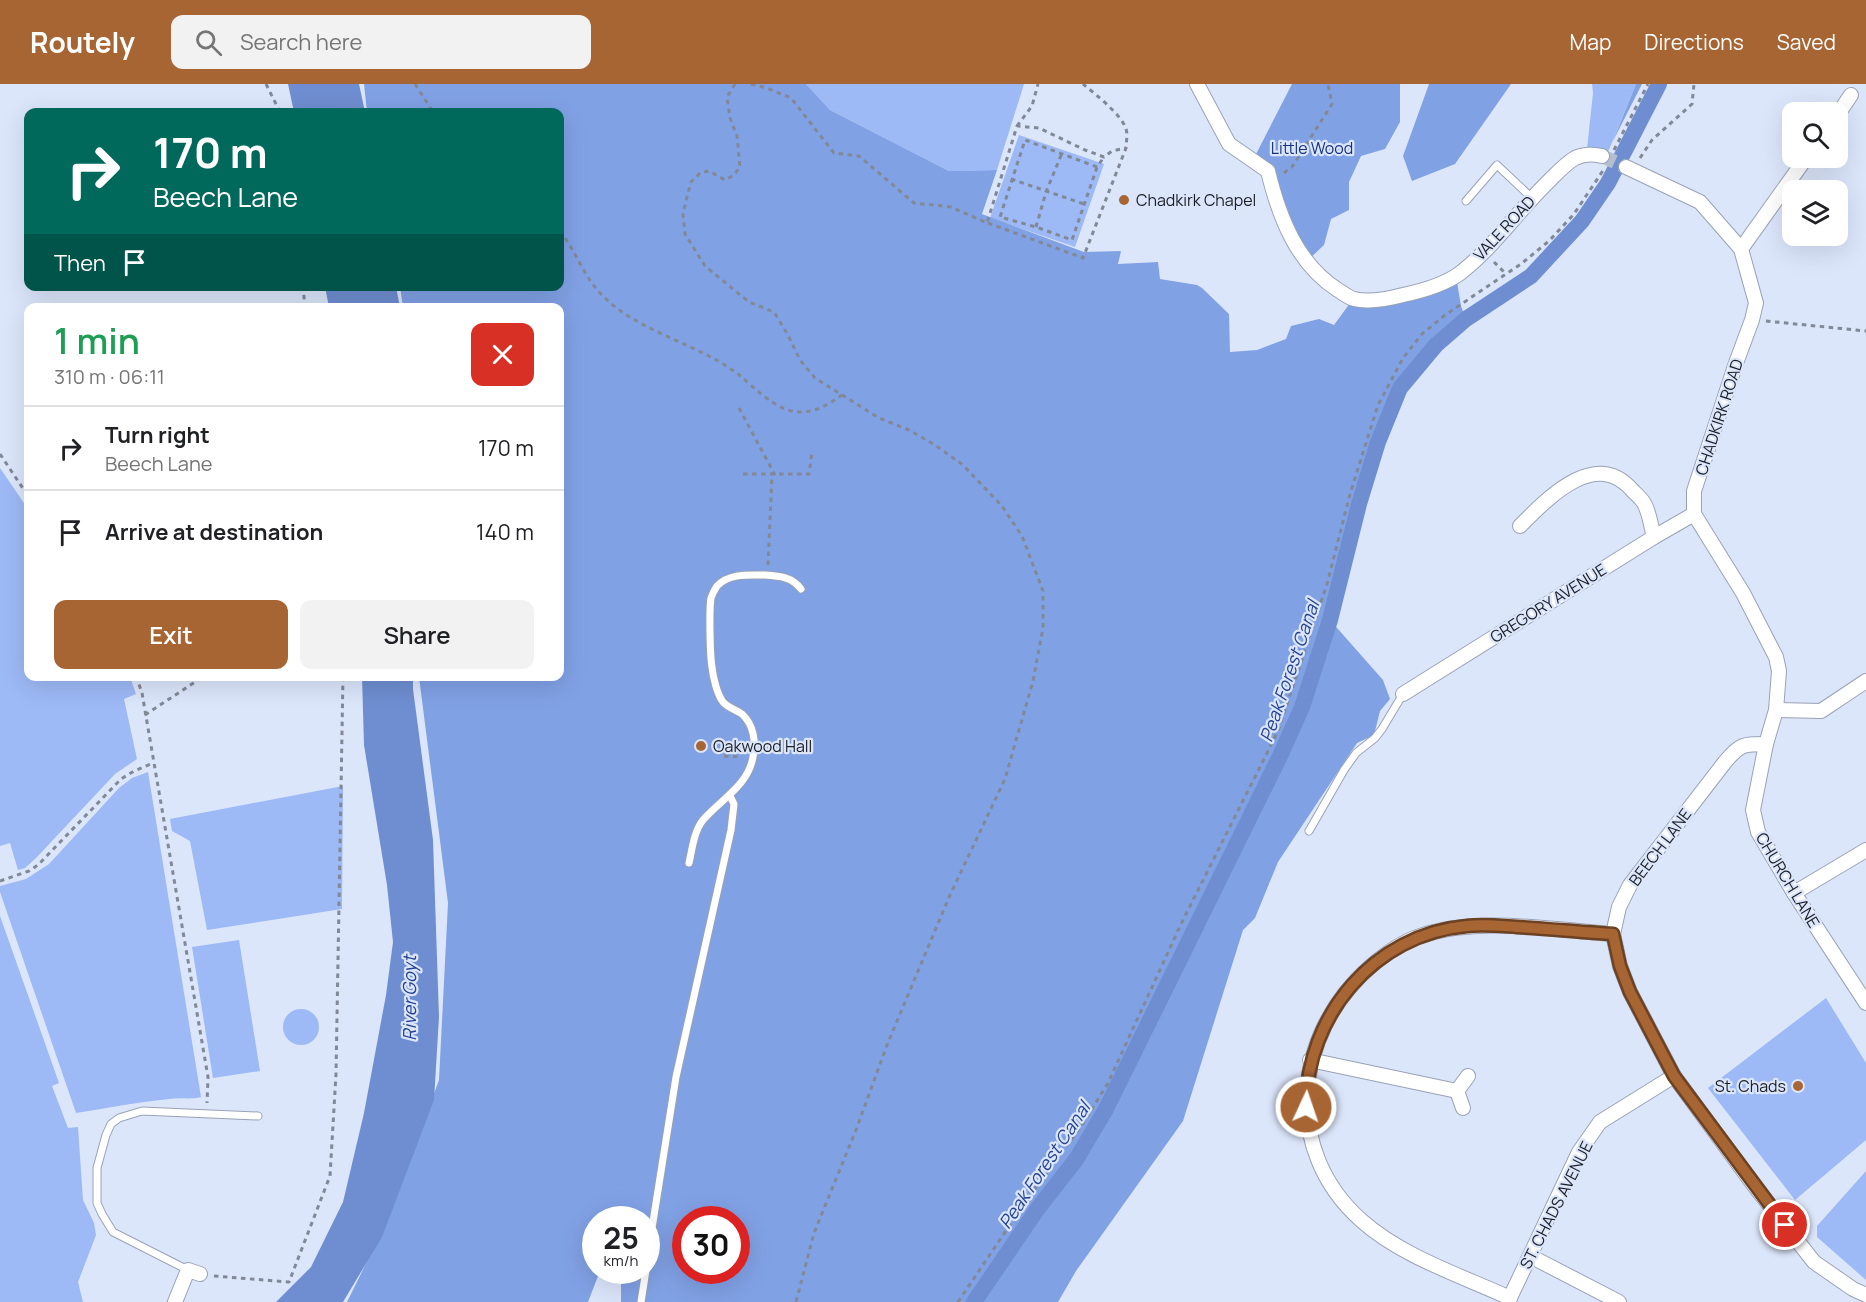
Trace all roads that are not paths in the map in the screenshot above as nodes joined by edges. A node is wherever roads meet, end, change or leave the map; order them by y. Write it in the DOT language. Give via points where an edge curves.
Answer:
graph roads {
  1 [pos="1197,84"];
  2 [pos="1851,95"];
  3 [pos="1846,102"];
  4 [pos="1606,160"];
  5 [pos="1799,168"];
  6 [pos="1629,169"];
  7 [pos="1532,198"];
  8 [pos="1466,201"];
  9 [pos="1741,249"];
  10 [pos="1694,514"];
  11 [pos="1520,526"];
  12 [pos="1653,537"];
  13 [pos="801,590"];
  14 [pos="1866,681"];
  15 [pos="1403,694"];
  16 [pos="1776,710"];
  17 [pos="1766,744"];
  18 [pos="730,796"];
  19 [pos="1309,831"];
  20 [pos="1866,850"];
  21 [pos="689,863"];
  22 [pos="1794,893"];
  23 [pos="1613,934"];
  24 [pos="1866,1002"];
  25 [pos="1310,1060"];
  26 [pos="1468,1076"];
  27 [pos="1674,1076"];
  28 [pos="1457,1091"];
  29 [pos="1463,1108"];
  30 [pos="258,1116"];
  31 [pos="656,1206"];
  32 [pos="1530,1257"];
  33 [pos="194,1272"];
  34 [pos="644,1284"];
  35 [pos="1866,1295"];
  36 [pos="1509,1300"];
  37 [pos="175,1302"];
  38 [pos="641,1302"];
  39 [pos="1619,1302"];
  1 -- 7 [label="street, VALE ROAD" via="1229,144 1268,171 1287,230 1306,262 1328,284 1353,299 1380,301 1422,291 1456,276 1485,252"];
  2 -- 3 [label="street"];
  4 -- 7 [label="street, VALE ROAD" via="1595,154 1576,158"];
  5 -- 9 [label="street"];
  6 -- 9 [label="street, CHADKIRK ROAD" via="1700,202"];
  7 -- 8 [label="lane" via="1497,165"];
  9 -- 10 [label="street, CHADKIRK ROAD" via="1756,303 1694,491"];
  10 -- 12 [label="street, GREGORY AVENUE"];
  10 -- 16 [label="street" via="1743,593 1776,657 1780,684"];
  11 -- 12 [label="street" via="1564,486 1586,475 1608,474 1626,482 1645,504"];
  12 -- 15 [label="street, GREGORY AVENUE"];
  13 -- 18 [label="lane" via="788,578 741,575 716,587 711,598 712,667 723,701 750,724 754,736 753,757"];
  14 -- 16 [label="street" via="1821,711"];
  15 -- 19 [label="lane" via="1382,729 1344,770"];
  16 -- 17 [label="street, CHURCH LANE"];
  17 -- 22 [label="street, CHURCH LANE" via="1753,810 1758,832"];
  17 -- 23 [label="street, BEECH LANE" via="1745,744 1725,762 1630,885 1619,907"];
  18 -- 21 [label="lane" via="698,828"];
  18 -- 31 [label="lane" via="734,804 731,830 676,1077"];
  20 -- 22 [label="street"];
  22 -- 24 [label="street, CHURCH LANE"];
  23 -- 25 [label="street" via="1466,926 1419,936 1396,947 1360,976 1335,1007"];
  23 -- 27 [label="street, BEECH LANE" via="1630,992"];
  25 -- 28 [label="street"];
  25 -- 36 [label="street" via="1306,1107 1311,1139 1328,1179 1345,1204 1380,1236"];
  26 -- 28 [label="street"];
  27 -- 32 [label="street, ST. CHADS AVENUE" via="1600,1122 1579,1152"];
  27 -- 35 [label="street, BEECH LANE" via="1814,1262"];
  28 -- 29 [label="street"];
  30 -- 33 [label="lane" via="142,1111 119,1118 106,1136 97,1168 97,1203 113,1232"];
  32 -- 36 [label="street, ST. CHADS AVENUE"];
  32 -- 39 [label="street"];
  33 -- 37 [label="street"];
  34 -- 38 [label="lane"];
}
